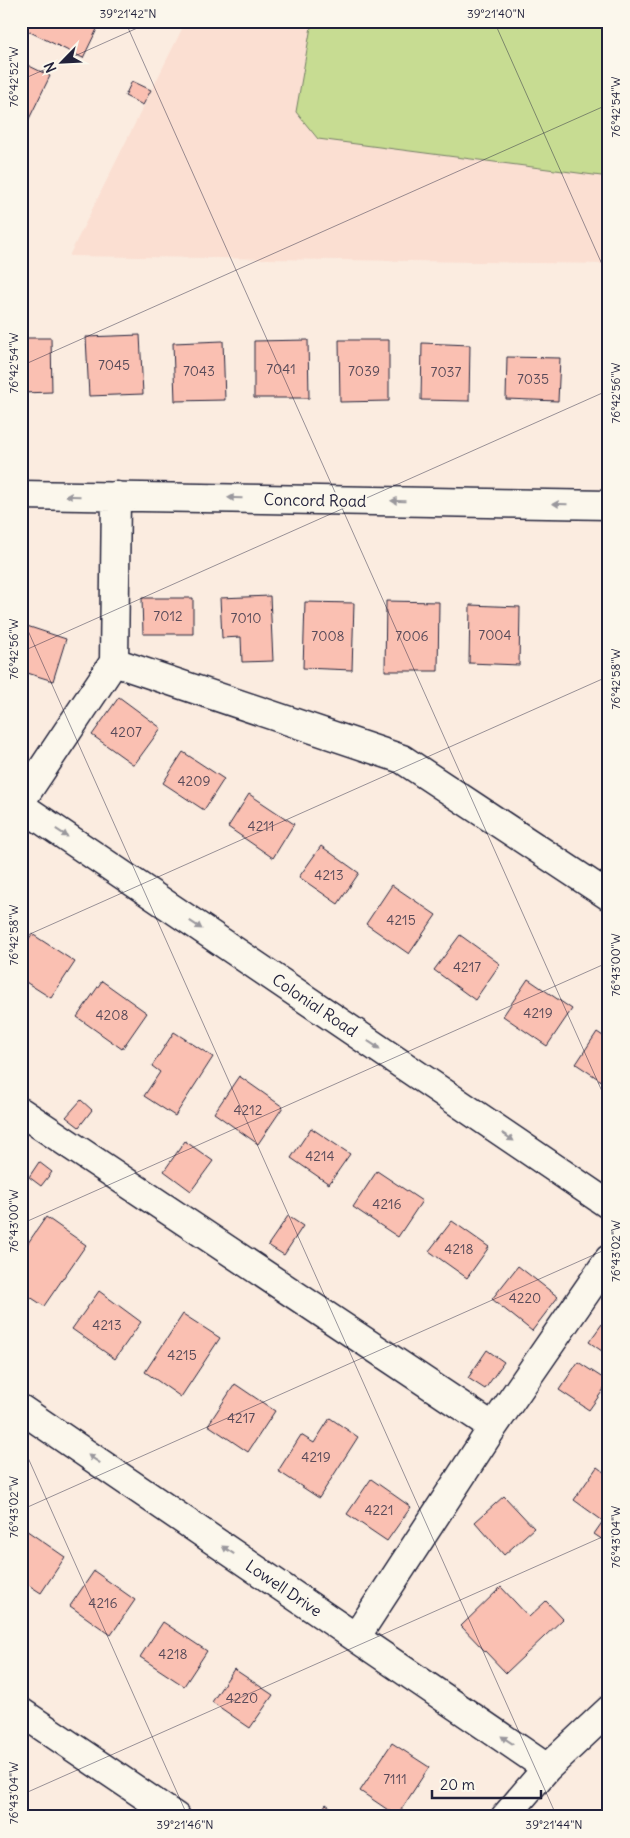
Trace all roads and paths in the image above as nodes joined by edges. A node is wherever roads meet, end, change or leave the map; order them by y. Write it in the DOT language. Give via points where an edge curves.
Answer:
graph roads {
  1 [pos="21,495"];
  2 [pos="116,496"];
  3 [pos="609,505"];
  4 [pos="114,662"];
  5 [pos="21,801"];
  6 [pos="21,806"];
  7 [pos="609,896"];
  8 [pos="21,1112"];
  9 [pos="609,1205"];
  10 [pos="609,1259"];
  11 [pos="21,1409"];
  12 [pos="493,1427"];
  13 [pos="356,1637"];
  14 [pos="609,1710"];
  15 [pos="21,1712"];
  16 [pos="547,1768"];
  17 [pos="176,1817"];
  18 [pos="505,1817"];
  2 -- 1 [label="street, Concord Road, one-way"];
  3 -- 2 [label="street, Concord Road, one-way"];
  2 -- 4 [label="street"];
  4 -- 5 [label="street"];
  4 -- 7 [label="street" via="402,758"];
  6 -- 9 [label="street, Colonial Road, one-way"];
  8 -- 12 [label="street"];
  10 -- 12 [label="street"];
  13 -- 11 [label="street, Lowell Drive, one-way"];
  12 -- 13 [label="street"];
  16 -- 13 [label="street, Lowell Drive, one-way"];
  14 -- 16 [label="street"];
  15 -- 17 [label="street"];
  16 -- 18 [label="street"];
}
